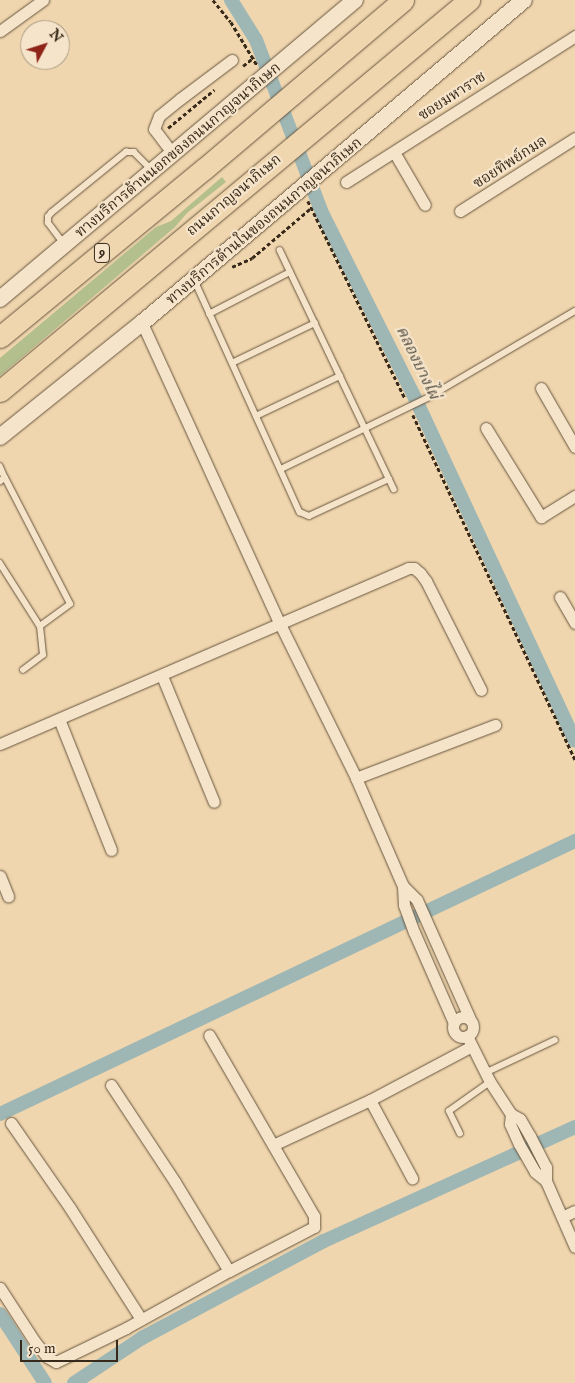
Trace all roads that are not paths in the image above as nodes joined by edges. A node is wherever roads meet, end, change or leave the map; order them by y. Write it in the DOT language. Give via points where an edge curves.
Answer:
graph roads {
  1 [pos="43,0"];
  2 [pos="354,0"];
  3 [pos="403,0"];
  4 [pos="469,0"];
  5 [pos="524,0"];
  6 [pos="0,30"];
  7 [pos="575,36"];
  8 [pos="236,65"];
  9 [pos="575,138"];
  10 [pos="394,152"];
  11 [pos="172,154"];
  12 [pos="152,171"];
  13 [pos="346,182"];
  14 [pos="425,205"];
  15 [pos="460,211"];
  16 [pos="64,245"];
  17 [pos="280,250"];
  18 [pos="290,272"];
  19 [pos="194,279"];
  20 [pos="0,299"];
  21 [pos="575,311"];
  22 [pos="209,314"];
  23 [pos="142,323"];
  24 [pos="315,323"];
  25 [pos="0,337"];
  26 [pos="232,363"];
  27 [pos="340,376"];
  28 [pos="541,388"];
  29 [pos="0,391"];
  30 [pos="256,416"];
  31 [pos="486,428"];
  32 [pos="366,430"];
  33 [pos="0,436"];
  34 [pos="575,446"];
  35 [pos="0,466"];
  36 [pos="281,469"];
  37 [pos="389,479"];
  38 [pos="3,480"];
  39 [pos="394,489"];
  40 [pos="575,496"];
  41 [pos="0,563"];
  42 [pos="560,597"];
  43 [pos="575,623"];
  44 [pos="280,624"];
  45 [pos="40,626"];
  46 [pos="23,670"];
  47 [pos="162,676"];
  48 [pos="481,690"];
  49 [pos="59,719"];
  50 [pos="496,725"];
  51 [pos="0,744"];
  52 [pos="356,778"];
  53 [pos="214,802"];
  54 [pos="111,850"];
  55 [pos="0,876"];
  56 [pos="403,886"];
  57 [pos="8,896"];
  58 [pos="440,954"];
  59 [pos="425,960"];
  60 [pos="470,1019"];
  61 [pos="454,1023"];
  62 [pos="209,1035"];
  63 [pos="555,1040"];
  64 [pos="469,1041"];
  65 [pos="488,1077"];
  66 [pos="111,1085"];
  67 [pos="370,1100"];
  68 [pos="511,1114"];
  69 [pos="11,1123"];
  70 [pos="460,1134"];
  71 [pos="273,1145"];
  72 [pos="412,1178"];
  73 [pos="546,1181"];
  74 [pos="575,1211"];
  75 [pos="562,1217"];
  76 [pos="575,1247"];
  77 [pos="229,1270"];
  78 [pos="0,1288"];
  79 [pos="141,1319"];
  1 -- 6 [label="street"];
  2 -- 11 [label="main road, ทางบริการด้านนอกของถนนกาญจนาภิเษก"];
  3 -- 25 [label="highway, 9"];
  4 -- 29 [label="highway, ถนนกาญจนาภิเษก"];
  5 -- 19 [label="main road, ทางบริการด้านในของถนนกาญจนาภิเษก"];
  7 -- 10 [label="street, ซอยมหาราช"];
  8 -- 11 [label="street" via="180,99 159,116 154,129"];
  9 -- 15 [label="street, ซอยทิพย์กมล"];
  10 -- 13 [label="street, ซอยมหาราช"];
  10 -- 14 [label="street"];
  11 -- 12 [label="main road, ทางบริการด้านนอกของถนนกาญจนาภิเษก"];
  12 -- 16 [label="main road, ทางบริการด้านนอกของถนนกาญจนาภิเษก"];
  12 -- 16 [label="lane" via="134,152 126,152 51,213 48,223"];
  16 -- 20 [label="main road, ทางบริการด้านนอกของถนนกาญจนาภิเษก"];
  17 -- 18 [label="lane"];
  18 -- 22 [label="lane"];
  18 -- 24 [label="lane"];
  19 -- 22 [label="lane"];
  19 -- 23 [label="main road, ทางบริการด้านในของถนนกาญจนาภิเษก"];
  21 -- 32 [label="lane" via="408,409"];
  22 -- 26 [label="lane"];
  23 -- 33 [label="main road, ทางบริการด้านในของถนนกาญจนาภิเษก"];
  23 -- 44 [label="street"];
  24 -- 26 [label="lane"];
  24 -- 27 [label="lane"];
  26 -- 30 [label="lane"];
  27 -- 30 [label="lane"];
  27 -- 32 [label="lane"];
  28 -- 34 [label="street"];
  30 -- 36 [label="lane"];
  31 -- 40 [label="street" via="541,517"];
  32 -- 36 [label="lane"];
  32 -- 37 [label="lane"];
  35 -- 38 [label="lane"];
  36 -- 37 [label="lane" via="300,512 306,516"];
  37 -- 39 [label="lane"];
  38 -- 45 [label="lane" via="70,604"];
  41 -- 45 [label="lane"];
  42 -- 43 [label="street"];
  44 -- 47 [label="street"];
  44 -- 48 [label="street" via="414,568 426,581"];
  44 -- 52 [label="street"];
  45 -- 46 [label="lane" via="43,655"];
  47 -- 49 [label="street"];
  47 -- 53 [label="street"];
  49 -- 51 [label="street"];
  49 -- 54 [label="street"];
  50 -- 52 [label="street"];
  52 -- 56 [label="street"];
  55 -- 57 [label="street"];
  56 -- 58 [label="street" via="417,900"];
  56 -- 59 [label="street" via="404,905"];
  58 -- 59 [label="street"];
  58 -- 60 [label="street"];
  59 -- 61 [label="street"];
  60 -- 61 [label="street" via="461,1017"];
  60 -- 64 [label="street" via="473,1029"];
  61 -- 64 [label="street" via="455,1032"];
  62 -- 71 [label="street"];
  63 -- 65 [label="lane"];
  64 -- 65 [label="street"];
  64 -- 67 [label="street"];
  65 -- 68 [label="street"];
  65 -- 70 [label="lane" via="449,1111"];
  66 -- 77 [label="street"];
  67 -- 71 [label="street"];
  67 -- 72 [label="street"];
  68 -- 73 [label="street" via="510,1124 519,1144 535,1172"];
  68 -- 73 [label="street" via="520,1119 530,1136 546,1167"];
  69 -- 79 [label="street"];
  71 -- 77 [label="street" via="314,1216 314,1227"];
  73 -- 75 [label="street"];
  74 -- 75 [label="street"];
  75 -- 76 [label="street"];
  77 -- 79 [label="street"];
  78 -- 79 [label="street" via="47,1357 56,1362"];
}
